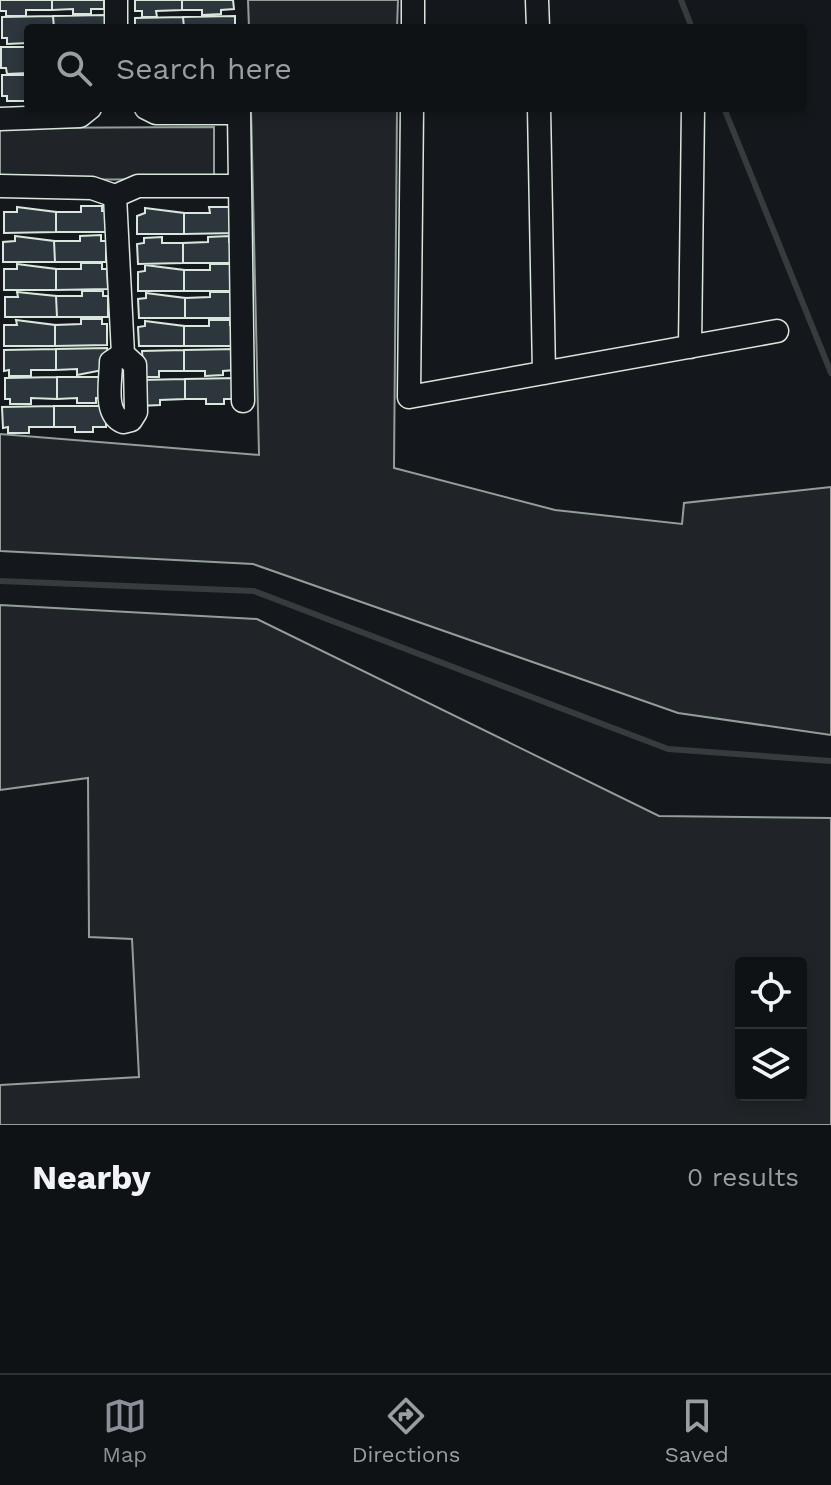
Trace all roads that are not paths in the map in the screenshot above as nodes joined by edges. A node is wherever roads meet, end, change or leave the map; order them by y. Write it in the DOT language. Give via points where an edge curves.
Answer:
graph roads {
  1 [pos="116,0"];
  2 [pos="413,0"];
  3 [pos="537,0"];
  4 [pos="116,24"];
  5 [pos="413,24"];
  6 [pos="538,24"];
  7 [pos="85,112"];
  8 [pos="154,112"];
  9 [pos="412,112"];
  10 [pos="539,112"];
  11 [pos="693,112"];
  12 [pos="0,119"];
  13 [pos="0,186"];
  14 [pos="240,186"];
  15 [pos="115,196"];
  16 [pos="777,331"];
  17 [pos="690,347"];
  18 [pos="123,354"];
  19 [pos="544,373"];
  20 [pos="243,401"];
  1 -- 4 [label="street"];
  2 -- 5 [label="street"];
  3 -- 6 [label="street"];
  7 -- 12 [label="street"];
  8 -- 14 [label="street" via="239,113"];
  9 -- 19 [label="street" via="409,397"];
  10 -- 19 [label="street"];
  11 -- 17 [label="street"];
  13 -- 15 [label="street" via="92,188"];
  14 -- 15 [label="street" via="138,186"];
  14 -- 20 [label="street"];
  15 -- 18 [label="street"];
  16 -- 17 [label="street"];
  17 -- 19 [label="street"];
}
